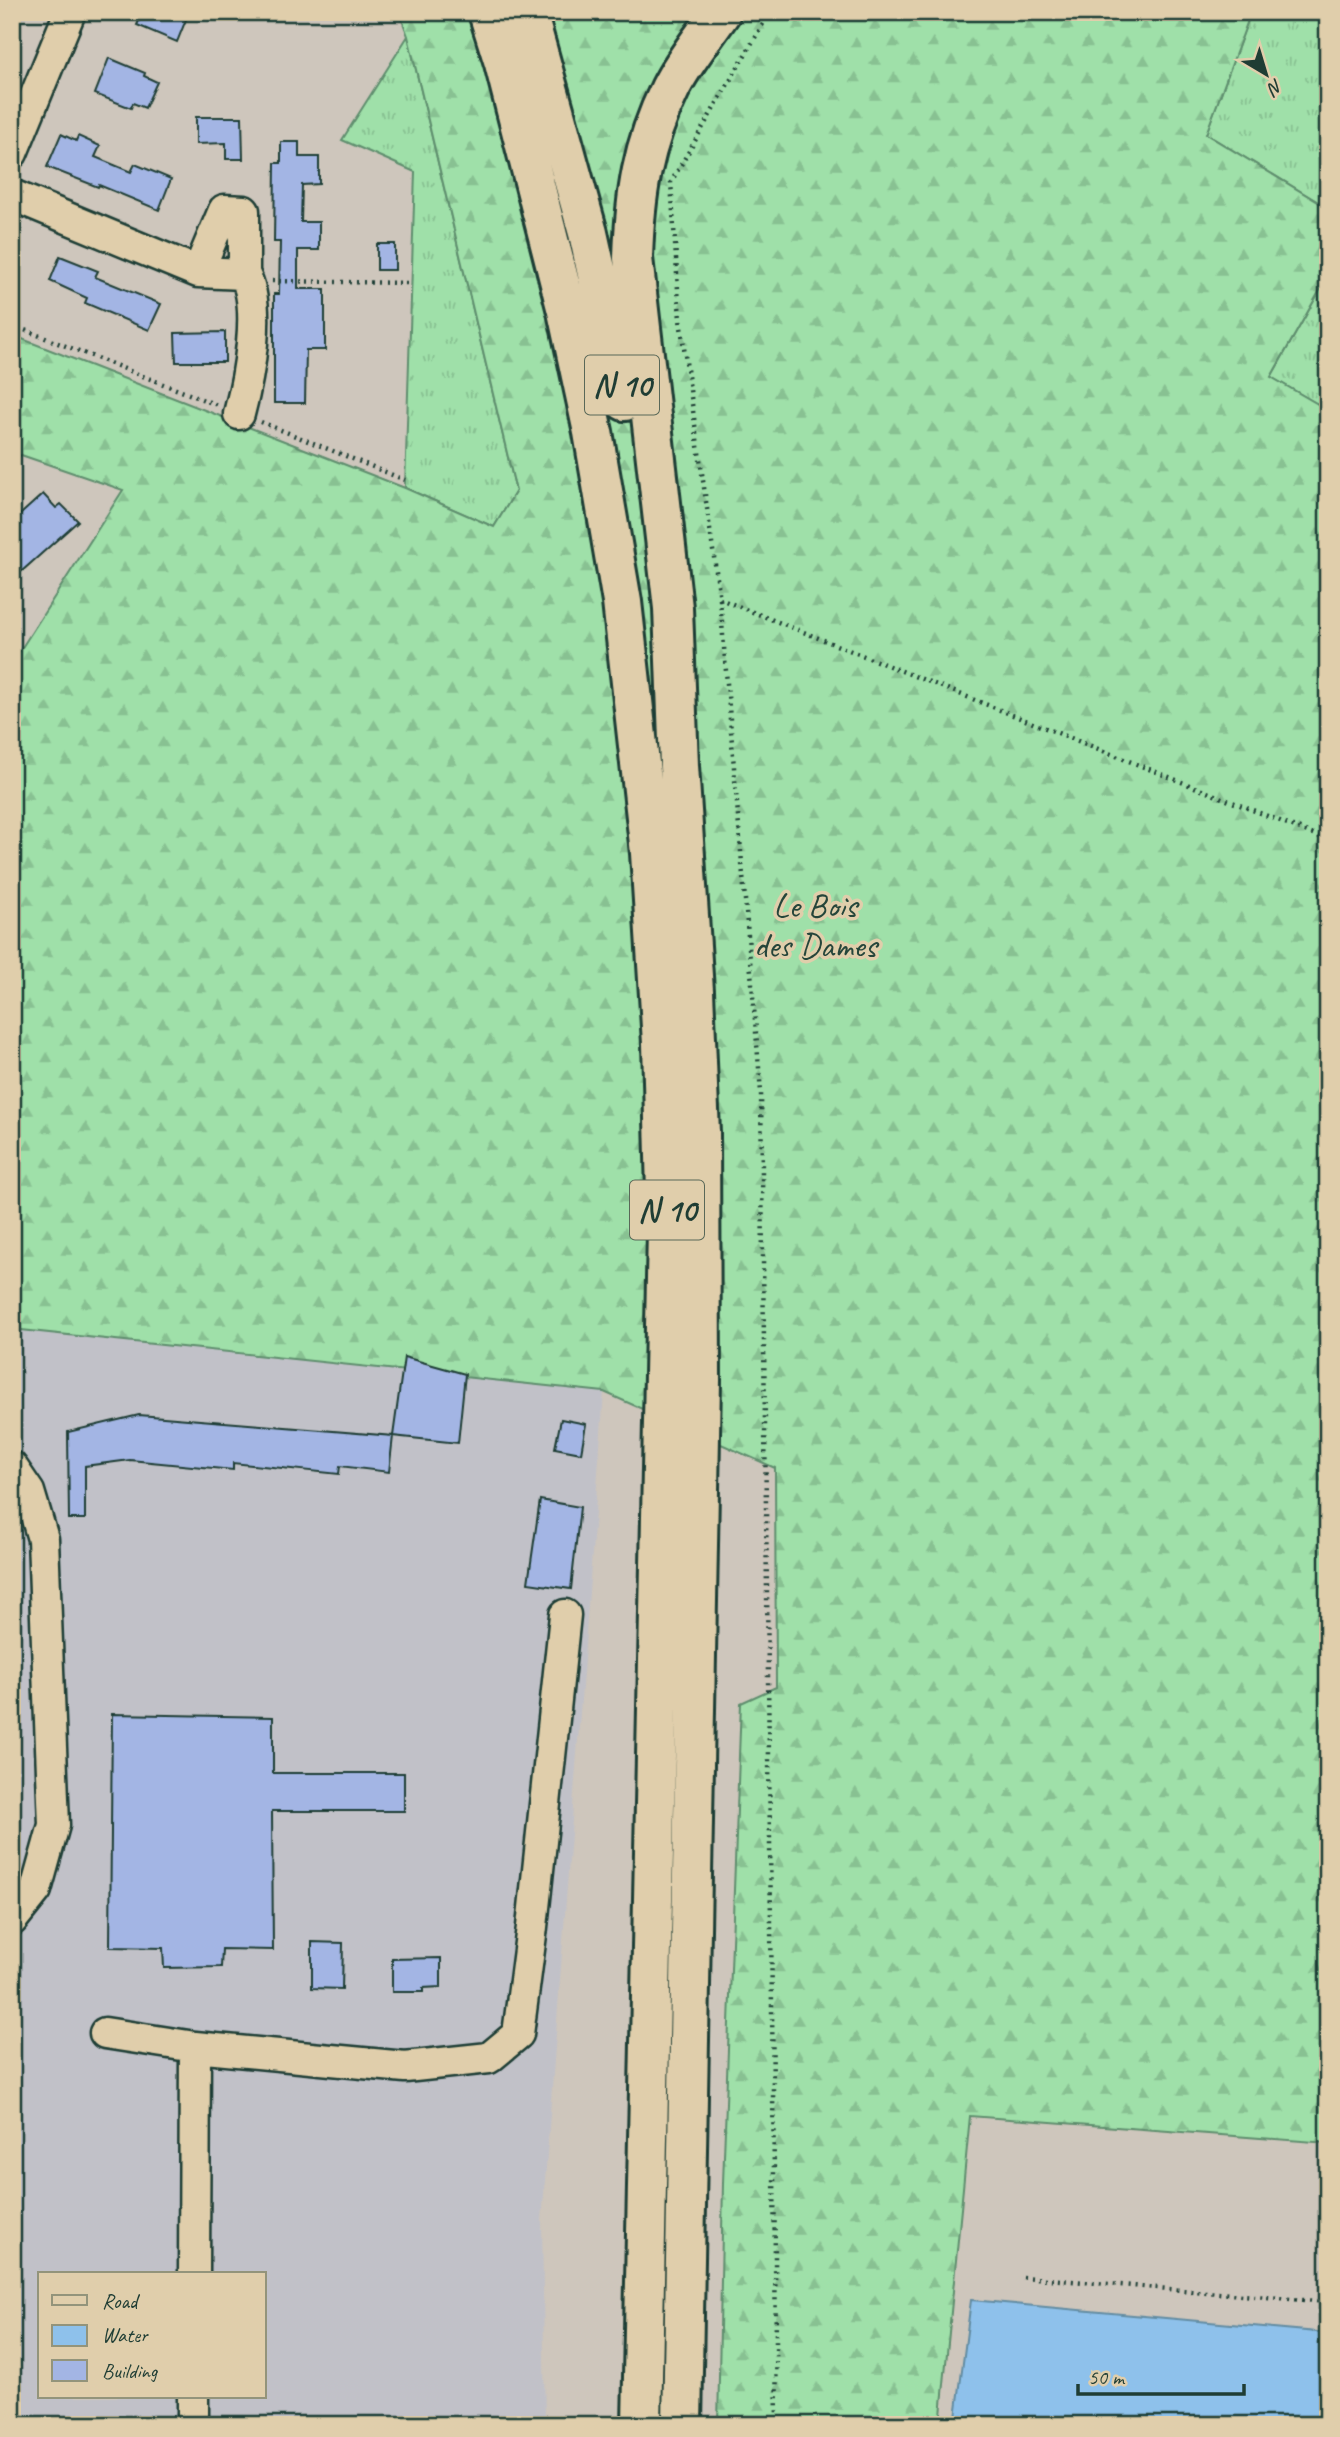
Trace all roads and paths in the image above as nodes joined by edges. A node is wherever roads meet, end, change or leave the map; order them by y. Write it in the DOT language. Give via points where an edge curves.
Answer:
graph roads {
  1 [pos="70,12"];
  2 [pos="470,12"];
  3 [pos="488,12"];
  4 [pos="527,12"];
  5 [pos="721,12"];
  6 [pos="770,12"];
  7 [pos="12,153"];
  8 [pos="12,195"];
  9 [pos="198,272"];
  10 [pos="246,278"];
  11 [pos="411,284"];
  12 [pos="567,312"];
  13 [pos="12,325"];
  14 [pos="239,414"];
  15 [pos="405,480"];
  16 [pos="720,599"];
  17 [pos="679,766"];
  18 [pos="1328,840"];
  19 [pos="12,1467"];
  20 [pos="565,1615"];
  21 [pos="12,1920"];
  22 [pos="105,2033"];
  23 [pos="195,2047"];
  24 [pos="194,2272"];
  25 [pos="1023,2277"];
  26 [pos="1328,2302"];
  27 [pos="193,2398"];
  28 [pos="193,2425"];
  29 [pos="642,2425"];
  30 [pos="682,2425"];
  31 [pos="777,2425"];
  1 -- 7 [label="street"];
  2 -- 12 [label="highway"];
  3 -- 12 [label="highway, N 10"];
  4 -- 17 [label="highway, N 10" via="617,358 651,543"];
  5 -- 17 [label="highway" via="671,87 648,141 634,206 633,258 673,608"];
  6 -- 16 [label="path" via="671,182 680,320"];
  8 -- 9 [label="street"];
  9 -- 10 [label="street"];
  9 -- 10 [label="street" via="224,211 244,211"];
  10 -- 11 [label="path"];
  10 -- 14 [label="street" via="252,293 251,361"];
  12 -- 29 [label="highway, N 10" via="622,602 650,853 662,1043 667,1231"];
  13 -- 14 [label="path"];
  14 -- 15 [label="path"];
  16 -- 18 [label="path"];
  16 -- 31 [label="path" via="761,1092"];
  17 -- 30 [label="highway, N 10" via="694,991 701,1380"];
  19 -- 21 [label="street" via="29,1492 43,1539 54,1825 36,1890"];
  20 -- 23 [label="street" via="518,2034 489,2059 405,2067"];
  22 -- 23 [label="street"];
  23 -- 24 [label="street"];
  25 -- 26 [label="path"];
  27 -- 28 [label="street"];
}
